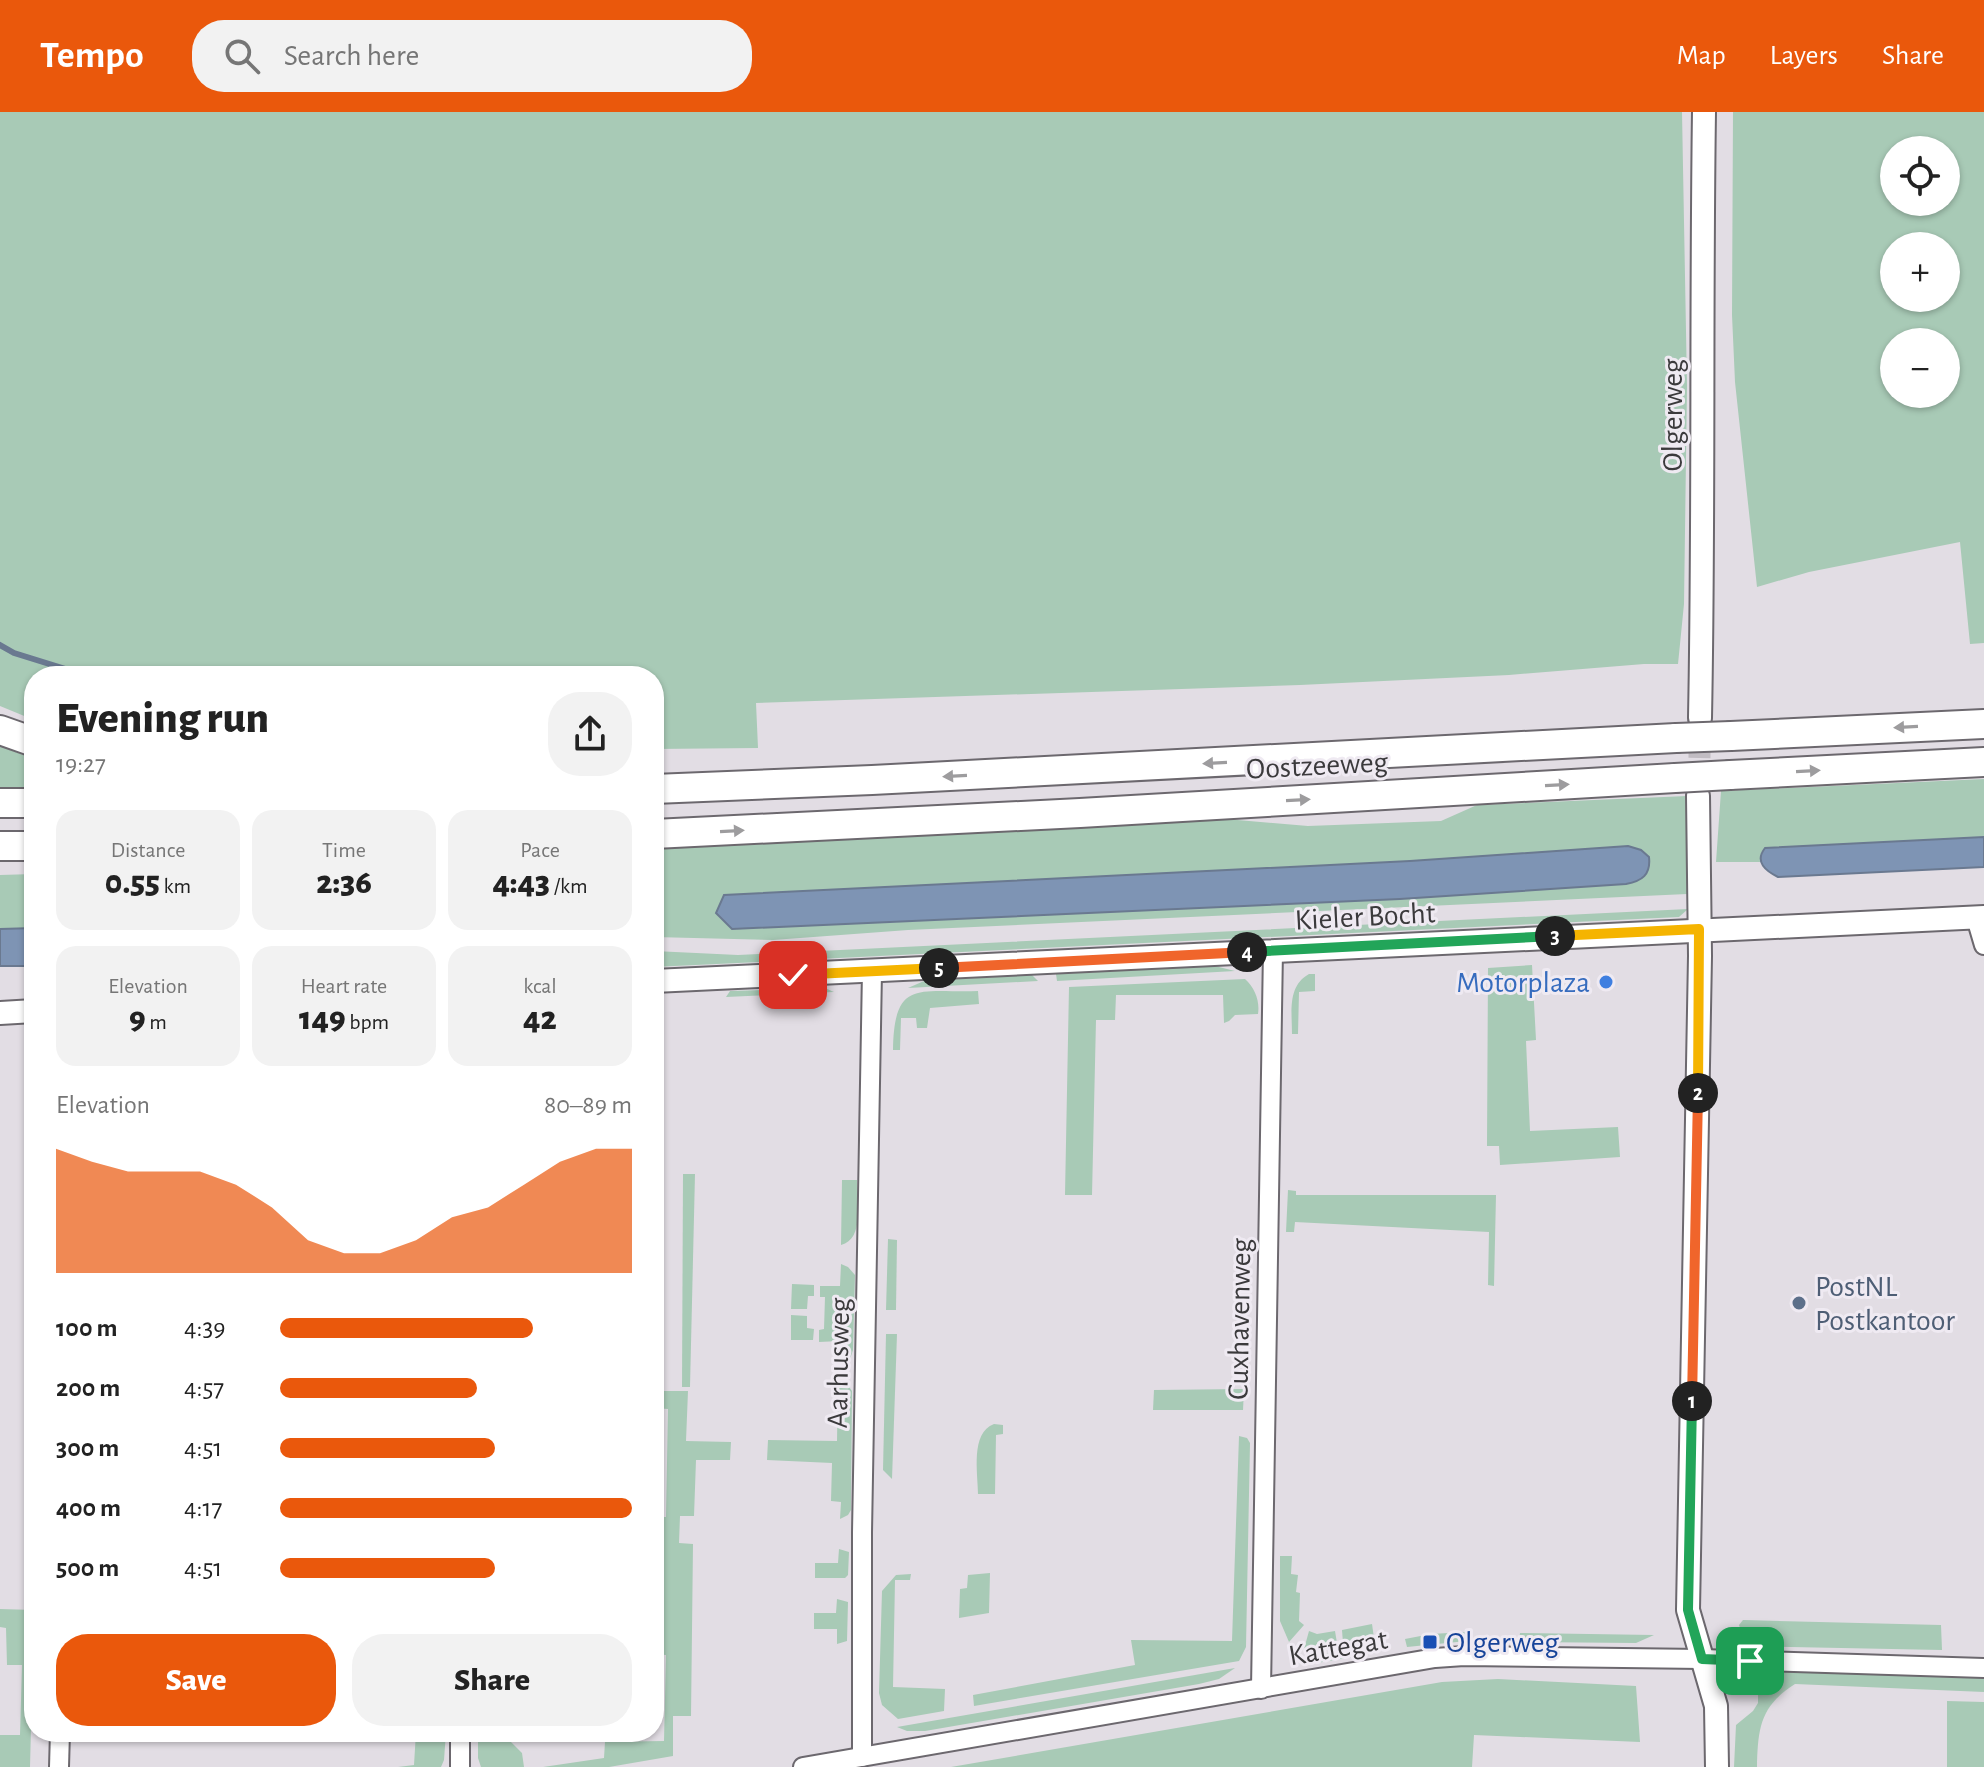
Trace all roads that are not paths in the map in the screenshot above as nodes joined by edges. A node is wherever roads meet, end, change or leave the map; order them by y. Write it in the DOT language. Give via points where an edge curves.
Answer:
graph roads {
  1 [pos="1704,112"];
  2 [pos="1700,718"];
  3 [pos="1984,724"];
  4 [pos="0,730"];
  5 [pos="24,738"];
  6 [pos="1984,762"];
  7 [pos="664,789"];
  8 [pos="1698,796"];
  9 [pos="0,803"];
  10 [pos="24,803"];
  11 [pos="664,834"];
  12 [pos="0,846"];
  13 [pos="24,846"];
  14 [pos="1980,917"];
  15 [pos="1699,929"];
  16 [pos="1984,945"];
  17 [pos="1273,950"];
  18 [pos="872,971"];
  19 [pos="664,981"];
  20 [pos="24,1012"];
  21 [pos="0,1013"];
  22 [pos="1702,1659"];
  23 [pos="1984,1668"];
  24 [pos="1261,1689"];
  25 [pos="60,1742"];
  26 [pos="460,1742"];
  27 [pos="862,1757"];
  28 [pos="59,1767"];
  29 [pos="460,1767"];
  30 [pos="803,1767"];
  31 [pos="1717,1767"];
  1 -- 2 [label="street, Olgerweg"];
  3 -- 7 [label="highway, Oostzeeweg, one-way, bridge"];
  4 -- 5 [label="highway"];
  11 -- 6 [label="highway, Oostzeeweg, one-way, bridge"];
  8 -- 15 [label="street"];
  9 -- 10 [label="highway"];
  12 -- 13 [label="highway"];
  14 -- 15 [label="street, Kieler Bocht"];
  14 -- 16 [label="street"];
  15 -- 17 [label="street, Kieler Bocht"];
  15 -- 22 [label="street" via="1688,1610"];
  17 -- 18 [label="street, Kieler Bocht"];
  17 -- 24 [label="street, Cuxhavenweg"];
  18 -- 19 [label="street, Kieler Bocht"];
  18 -- 27 [label="street, Aarhusweg"];
  20 -- 21 [label="street"];
  22 -- 23 [label="street, Kattegat"];
  22 -- 24 [label="street, Kattegat" via="1464,1656"];
  22 -- 31 [label="street" via="1716,1706"];
  24 -- 27 [label="street, Kattegat"];
  25 -- 28 [label="street"];
  26 -- 29 [label="street"];
  27 -- 30 [label="street, Kattegat"];
}
